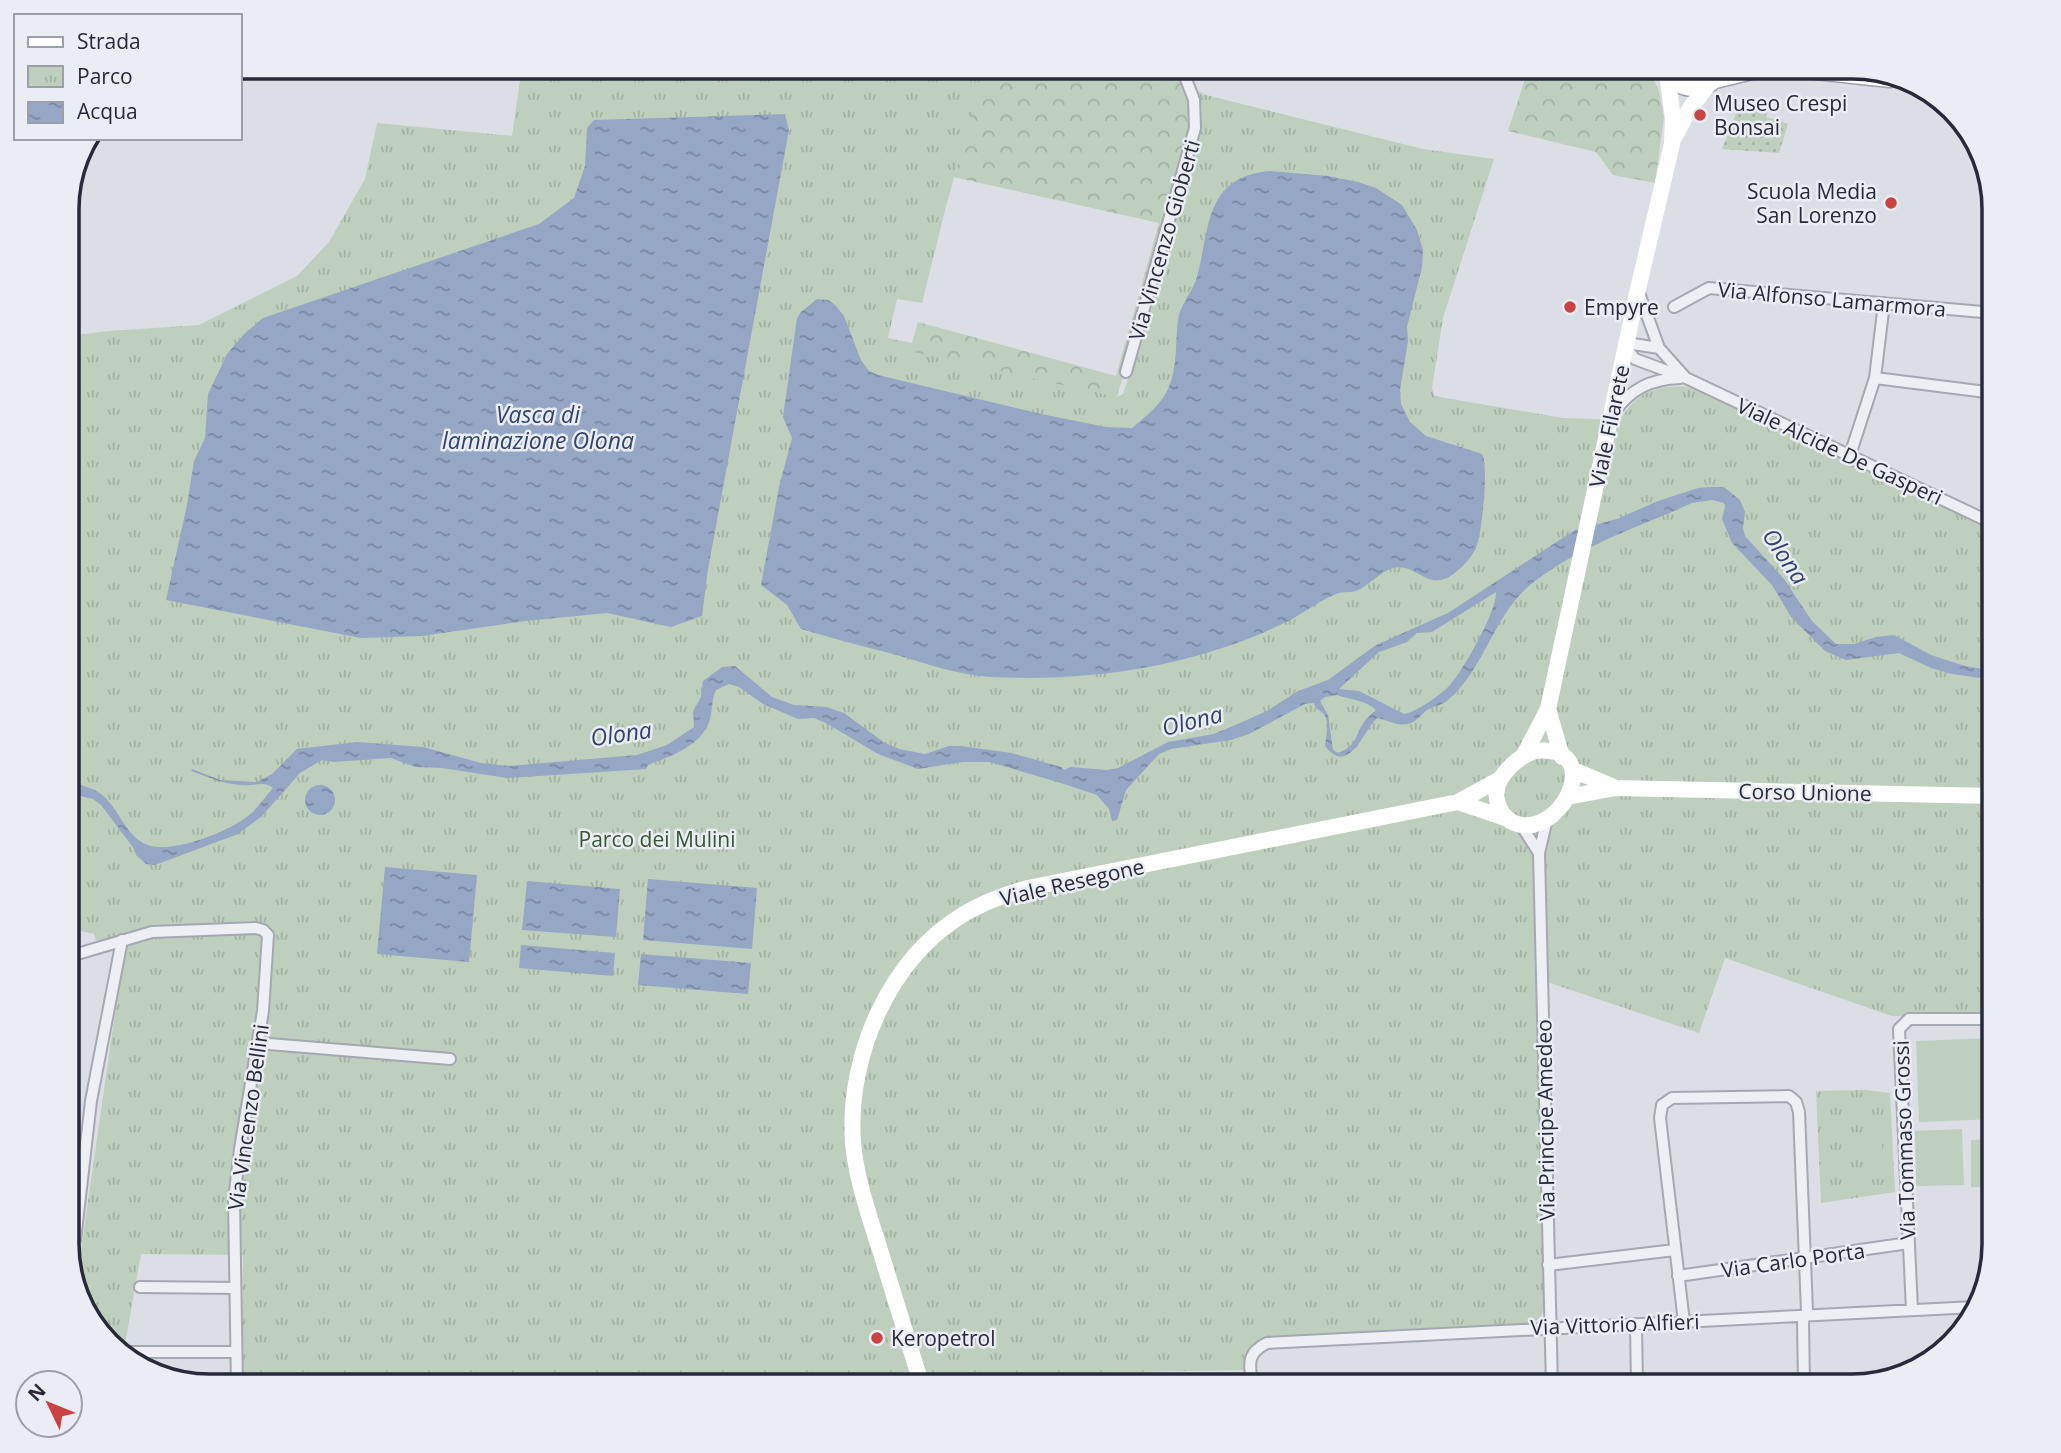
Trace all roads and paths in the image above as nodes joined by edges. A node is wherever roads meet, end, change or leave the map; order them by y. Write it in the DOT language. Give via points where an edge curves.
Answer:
graph roads {
  1 [pos="1186,79"];
  2 [pos="1667,79"];
  3 [pos="1672,79"];
  4 [pos="1712,79"];
  5 [pos="1714,79"];
  6 [pos="1672,144"];
  7 [pos="1638,289"];
  8 [pos="1884,303"];
  9 [pos="1674,307"];
  10 [pos="1982,312"];
  11 [pos="1659,348"];
  12 [pos="1630,353"];
  13 [pos="1126,372"];
  14 [pos="1875,377"];
  15 [pos="1686,378"];
  16 [pos="1982,391"];
  17 [pos="1611,418"];
  18 [pos="1850,455"];
  19 [pos="1982,518"];
  20 [pos="1548,709"];
  21 [pos="1524,755"];
  22 [pos="1562,757"];
  23 [pos="1573,770"];
  24 [pos="1500,779"];
  25 [pos="1616,789"];
  26 [pos="1982,796"];
  27 [pos="1567,797"];
  28 [pos="1458,802"];
  29 [pos="1547,819"];
  30 [pos="1514,822"];
  31 [pos="1539,853"];
  32 [pos="122,940"];
  33 [pos="79,953"];
  34 [pos="1982,1019"];
  35 [pos="257,1043"];
  36 [pos="450,1059"];
  37 [pos="79,1184"];
  38 [pos="1909,1243"];
  39 [pos="1675,1250"];
  40 [pos="1806,1258"];
  41 [pos="1548,1265"];
  42 [pos="1678,1276"];
  43 [pos="140,1287"];
  44 [pos="235,1289"];
  45 [pos="1966,1307"];
  46 [pos="1912,1310"];
  47 [pos="1805,1316"];
  48 [pos="1684,1322"];
  49 [pos="1636,1324"];
  50 [pos="1552,1325"];
  51 [pos="136,1352"];
  52 [pos="236,1352"];
  53 [pos="237,1374"];
  54 [pos="919,1374"];
  55 [pos="1252,1374"];
  56 [pos="1552,1374"];
  57 [pos="1637,1374"];
  58 [pos="1804,1374"];
  1 -- 13 [label="street, Via Vincenzo Gioberti" via="1194,100 1195,128"];
  2 -- 6 [label="street, Viale Filarete"];
  3 -- 4 [label="main road" via="1689,88 1699,88"];
  5 -- 6 [label="street, Viale Filarete" via="1690,108"];
  6 -- 7 [label="street, Viale Filarete"];
  7 -- 11 [label="street, Viale Alcide De Gasperi"];
  7 -- 12 [label="street, Viale Filarete"];
  8 -- 9 [label="street, Via Alfonso Lamarmora" via="1709,288"];
  8 -- 10 [label="street, Via Alfonso Lamarmora"];
  8 -- 14 [label="street"];
  11 -- 12 [label="street" via="1633,344"];
  11 -- 15 [label="street, Viale Alcide De Gasperi"];
  12 -- 15 [label="street, Viale Alcide De Gasperi"];
  12 -- 17 [label="street, Viale Filarete"];
  14 -- 16 [label="street"];
  14 -- 18 [label="street"];
  15 -- 17 [label="street" via="1665,378 1642,386 1623,399"];
  15 -- 18 [label="street, Viale Alcide De Gasperi"];
  17 -- 20 [label="street, Viale Filarete"];
  18 -- 19 [label="street, Viale Alcide De Gasperi"];
  20 -- 21 [label="street, Viale Filarete"];
  20 -- 22 [label="street, Viale Filarete"];
  21 -- 22 [label="street" via="1542,751"];
  21 -- 24 [label="street"];
  22 -- 23 [label="street"];
  23 -- 25 [label="street, Corso Unione"];
  23 -- 27 [label="street" via="1574,783"];
  24 -- 28 [label="street, Viale Resegone"];
  24 -- 30 [label="street" via="1497,803"];
  25 -- 26 [label="street, Corso Unione"];
  25 -- 27 [label="street, Corso Unione"];
  27 -- 29 [label="street"];
  28 -- 30 [label="street"];
  28 -- 54 [label="street, Viale Resegone" via="1028,888 962,915 924,946 893,985 870,1032 853,1113 853,1142 864,1198"];
  29 -- 30 [label="street" via="1531,825"];
  29 -- 31 [label="street, Via Principe Amedeo"];
  30 -- 31 [label="street"];
  31 -- 41 [label="street, Via Principe Amedeo"];
  32 -- 33 [label="street"];
  32 -- 35 [label="street, Via Vincenzo Bellini" via="152,932 257,928 266,932 270,942"];
  32 -- 37 [label="street"];
  34 -- 38 [label="street, Via Tommaso Grossi" via="1909,1018 1899,1029"];
  35 -- 36 [label="street"];
  35 -- 44 [label="street, Via Vincenzo Bellini" via="234,1200"];
  38 -- 40 [label="street, Via Carlo Porta"];
  38 -- 46 [label="street, Via Tommaso Grossi"];
  39 -- 40 [label="street" via="1662,1105 1672,1098 1785,1095 1798,1105"];
  39 -- 41 [label="street"];
  39 -- 42 [label="street"];
  40 -- 42 [label="street, Via Carlo Porta"];
  40 -- 47 [label="street"];
  41 -- 50 [label="street, Via Principe Amedeo"];
  42 -- 48 [label="street"];
  43 -- 44 [label="street"];
  44 -- 52 [label="street, Via Vincenzo Bellini"];
  45 -- 46 [label="street, Via Vittorio Alfieri"];
  46 -- 47 [label="street, Via Vittorio Alfieri"];
  47 -- 48 [label="street, Via Vittorio Alfieri"];
  47 -- 58 [label="street"];
  48 -- 49 [label="street, Via Vittorio Alfieri"];
  49 -- 50 [label="street, Via Vittorio Alfieri"];
  49 -- 57 [label="street"];
  50 -- 55 [label="street, Via Vittorio Alfieri" via="1267,1343 1251,1357"];
  50 -- 56 [label="street, Via Principe Amedeo"];
  51 -- 52 [label="street"];
  52 -- 53 [label="street, Via Vincenzo Bellini"];
}
